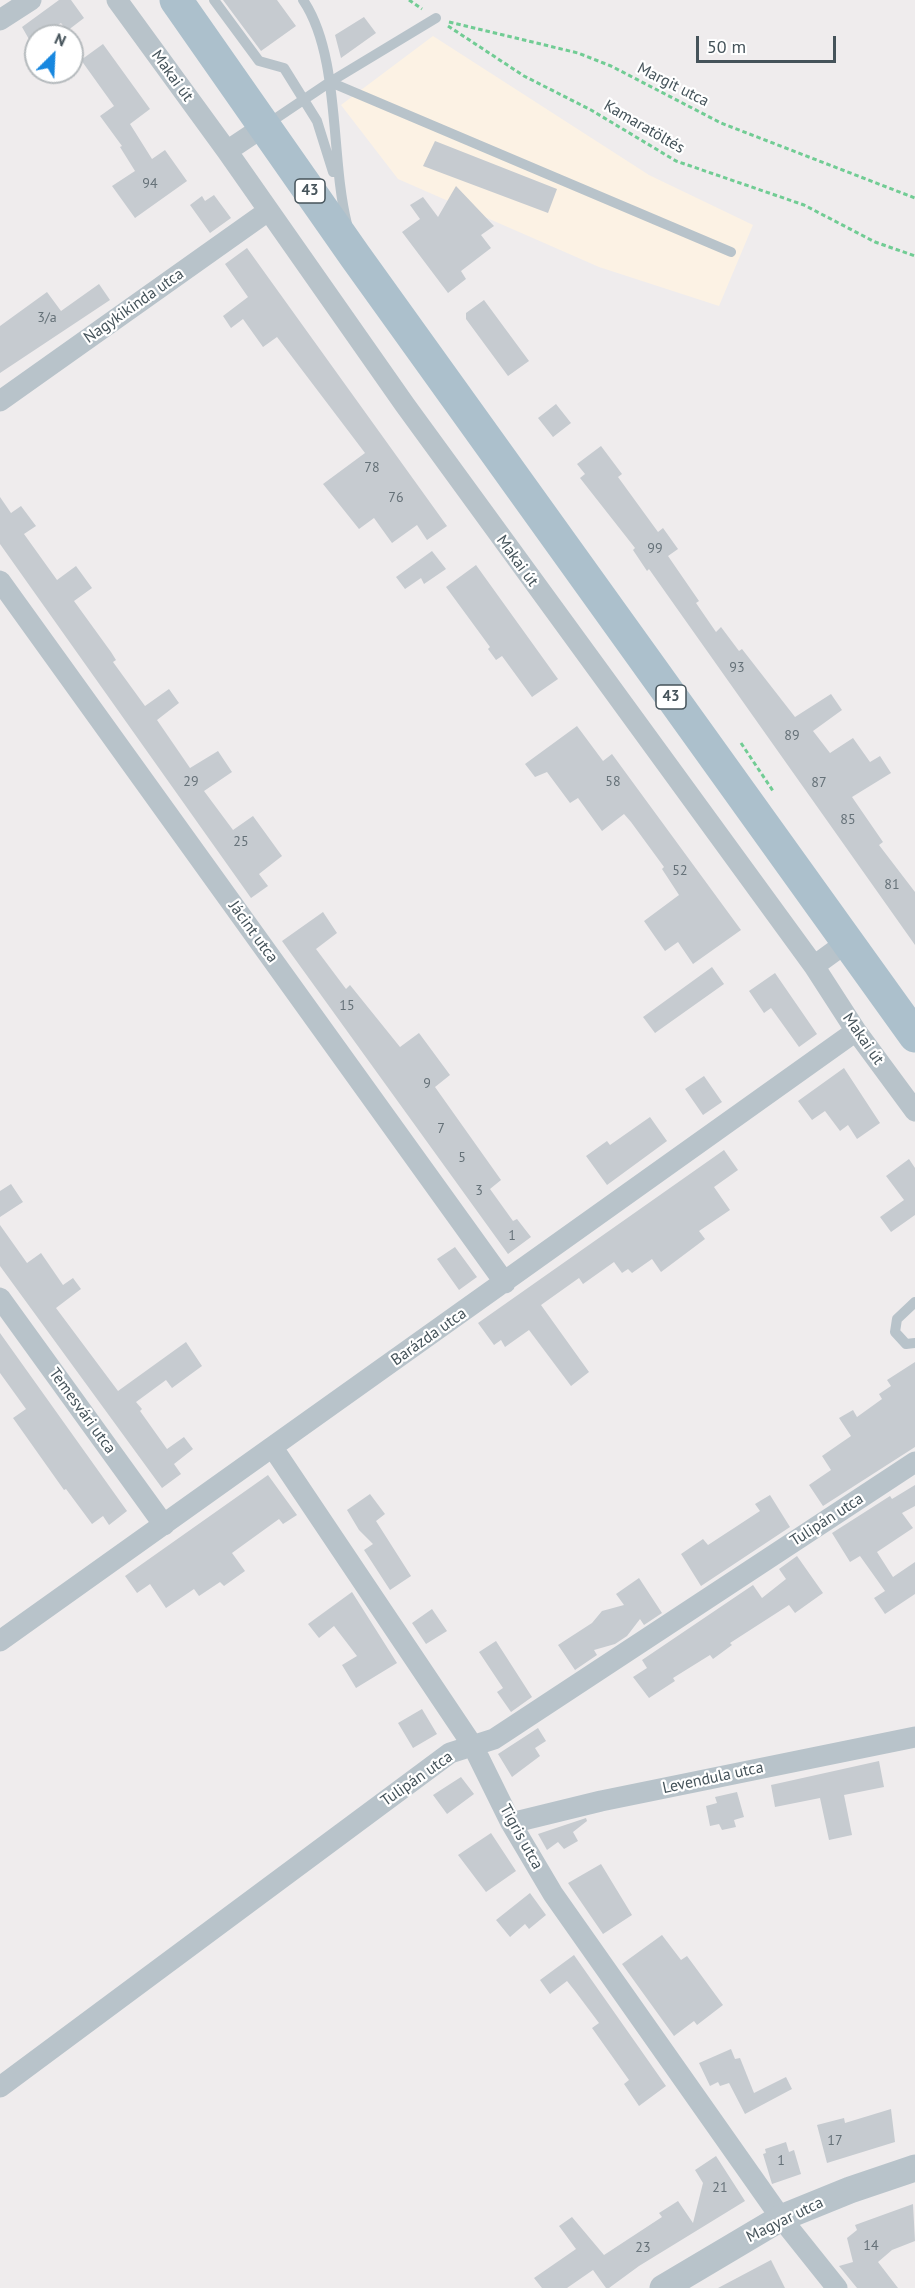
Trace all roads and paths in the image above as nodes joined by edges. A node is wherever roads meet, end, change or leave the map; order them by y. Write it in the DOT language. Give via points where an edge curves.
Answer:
graph roads {
  1 [pos="31,0"];
  2 [pos="117,0"];
  3 [pos="176,0"];
  4 [pos="214,0"];
  5 [pos="303,0"];
  6 [pos="409,0"];
  7 [pos="436,18"];
  8 [pos="0,20"];
  9 [pos="330,82"];
  10 [pos="305,99"];
  11 [pos="266,125"];
  12 [pos="227,151"];
  13 [pos="339,192"];
  14 [pos="915,198"];
  15 [pos="268,211"];
  16 [pos="731,252"];
  17 [pos="355,256"];
  18 [pos="915,256"];
  19 [pos="0,401"];
  20 [pos="0,581"];
  21 [pos="847,942"];
  22 [pos="814,966"];
  23 [pos="856,1031"];
  24 [pos="915,1036"];
  25 [pos="915,1111"];
  26 [pos="506,1283"];
  27 [pos="0,1298"];
  28 [pos="915,1302"];
  29 [pos="915,1343"];
  30 [pos="273,1448"];
  31 [pos="915,1462"];
  32 [pos="164,1525"];
  33 [pos="0,1641"];
  34 [pos="915,1737"];
  35 [pos="473,1746"];
  36 [pos="511,1823"];
  37 [pos="0,2087"];
  38 [pos="915,2168"];
  39 [pos="781,2218"];
  40 [pos="663,2288"];
  41 [pos="837,2288"];
  1 -- 8 [label="street"];
  2 -- 12 [label="street, Makai út"];
  3 -- 11 [label="main road, 43"];
  4 -- 10 [label="lane" via="259,61 284,68"];
  5 -- 9 [label="lane" via="313,17"];
  6 -- 7 [label="path, Kamaratöltés"];
  7 -- 9 [label="lane"];
  7 -- 14 [label="path, Margit utca" via="578,53 721,123"];
  7 -- 18 [label="path, Kamaratöltés" via="524,76 591,110 676,161 804,205 875,242"];
  9 -- 10 [label="lane"];
  9 -- 13 [label="lane"];
  9 -- 16 [label="lane"];
  10 -- 11 [label="lane"];
  10 -- 13 [label="lane" via="317,121"];
  11 -- 12 [label="street"];
  11 -- 17 [label="main road, 43"];
  12 -- 15 [label="street, Makai út"];
  13 -- 17 [label="lane"];
  15 -- 19 [label="street, Nagykikinda utca"];
  15 -- 22 [label="street, Makai út" via="565,627"];
  17 -- 21 [label="main road, 43"];
  20 -- 26 [label="street, Jácint utca"];
  21 -- 22 [label="street"];
  21 -- 24 [label="main road, 43"];
  22 -- 23 [label="street, Makai út"];
  23 -- 25 [label="street, Makai út"];
  23 -- 26 [label="street, Barázda utca"];
  26 -- 30 [label="street, Barázda utca"];
  27 -- 32 [label="street, Temesvári utca"];
  28 -- 29 [label="lane" via="897,1319 895,1332 906,1344"];
  30 -- 32 [label="street, Barázda utca"];
  30 -- 35 [label="street, Tigris utca"];
  31 -- 35 [label="street, Tulipán utca" via="494,1739"];
  32 -- 33 [label="street, Barázda utca"];
  34 -- 36 [label="street, Levendula utca"];
  35 -- 36 [label="street, Tigris utca"];
  35 -- 37 [label="street, Tulipán utca" via="450,1753"];
  36 -- 39 [label="street, Tigris utca" via="553,1894"];
  38 -- 39 [label="street, Magyar utca"];
  39 -- 40 [label="street, Magyar utca"];
  39 -- 41 [label="street, Tigris utca"];
}
